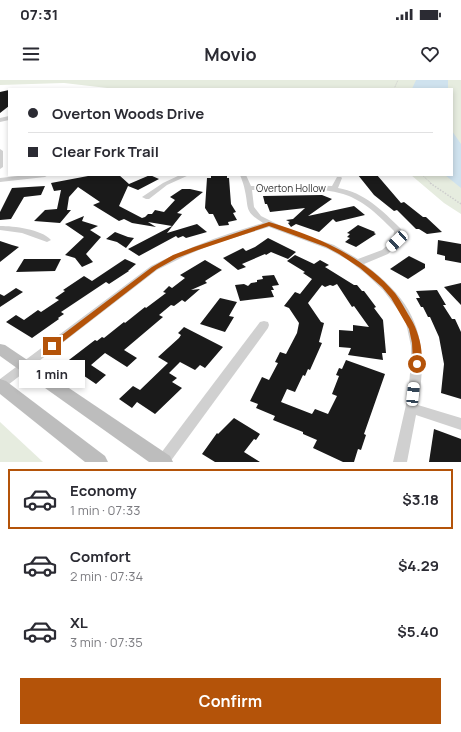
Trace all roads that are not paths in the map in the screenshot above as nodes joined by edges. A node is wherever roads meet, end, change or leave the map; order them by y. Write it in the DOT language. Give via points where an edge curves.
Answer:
graph roads {
  1 [pos="0,152"];
  2 [pos="0,167"];
  3 [pos="36,176"];
  4 [pos="184,176"];
  5 [pos="243,176"];
  6 [pos="339,178"];
  7 [pos="0,180"];
  8 [pos="248,188"];
  9 [pos="334,189"];
  10 [pos="146,196"];
  11 [pos="269,224"];
  12 [pos="0,228"];
  13 [pos="47,240"];
  14 [pos="357,263"];
  15 [pos="264,326"];
  16 [pos="0,349"];
  17 [pos="25,367"];
  18 [pos="0,385"];
  19 [pos="410,408"];
  20 [pos="461,424"];
  21 [pos="99,462"];
  22 [pos="163,462"];
  23 [pos="400,462"];
  1 -- 2 [label="street"];
  3 -- 7 [label="street"];
  4 -- 10 [label="street"];
  5 -- 8 [label="street"];
  6 -- 9 [label="street, Overton Hollow"];
  8 -- 9 [label="street, Overton Hollow"];
  8 -- 11 [label="street" via="249,205 253,212"];
  9 -- 14 [label="street, Overton Hollow" via="352,194 372,207 398,231 397,241 385,252"];
  11 -- 14 [label="street" via="328,246"];
  11 -- 17 [label="street" via="196,248 154,268"];
  12 -- 13 [label="street" via="16,228"];
  14 -- 19 [label="street" via="394,296 413,328 417,364"];
  15 -- 22 [label="street"];
  16 -- 17 [label="main road"];
  17 -- 18 [label="street"];
  17 -- 22 [label="main road"];
  18 -- 21 [label="main road"];
  19 -- 20 [label="street"];
  19 -- 23 [label="street"];
}
